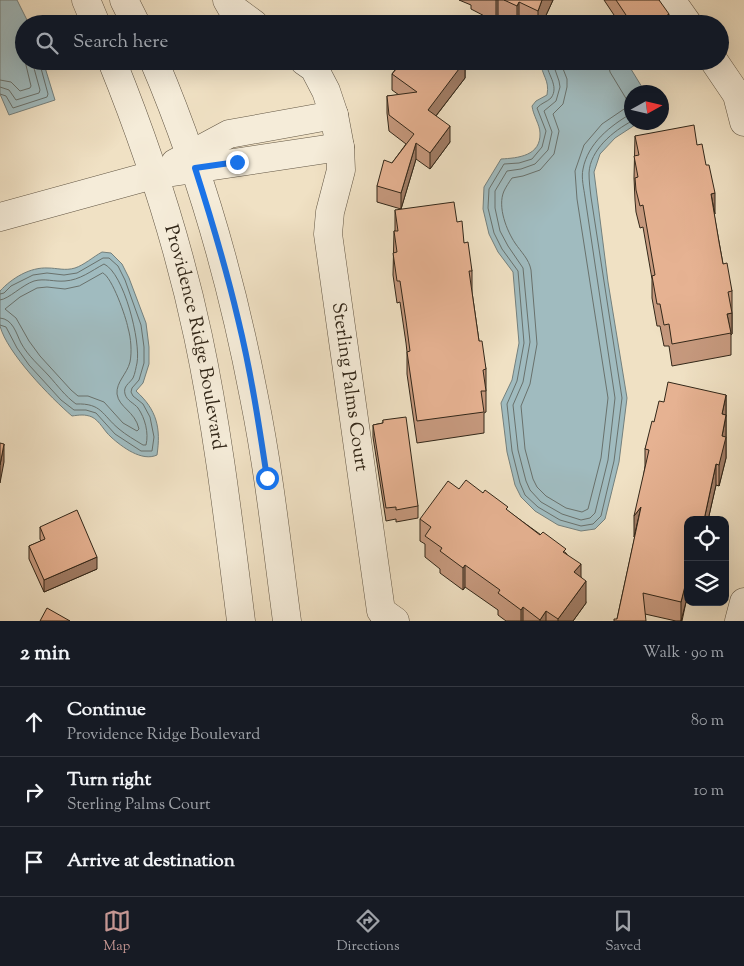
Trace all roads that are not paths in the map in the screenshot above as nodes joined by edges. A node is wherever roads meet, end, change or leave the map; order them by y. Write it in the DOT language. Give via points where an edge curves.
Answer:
graph roads {
  1 [pos="86,0"];
  2 [pos="124,0"];
  3 [pos="227,0"];
  4 [pos="671,0"];
  5 [pos="92,15"];
  6 [pos="132,15"];
  7 [pos="242,15"];
  8 [pos="682,15"];
  9 [pos="115,70"];
  10 [pos="158,70"];
  11 [pos="315,70"];
  12 [pos="720,70"];
  13 [pos="334,115"];
  14 [pos="744,122"];
  15 [pos="340,147"];
  16 [pos="193,161"];
  17 [pos="153,175"];
  18 [pos="0,217"];
  19 [pos="744,602"];
  20 [pos="240,621"];
  21 [pos="287,621"];
  22 [pos="395,621"];
  23 [pos="739,621"];
  1 -- 5 [label="street"];
  2 -- 6 [label="street"];
  3 -- 7 [label="street"];
  4 -- 8 [label="street"];
  9 -- 17 [label="street, Providence Ridge Boulevard"];
  10 -- 16 [label="street"];
  11 -- 13 [label="street, Sterling Palms Court"];
  12 -- 14 [label="street" via="737,94"];
  13 -- 15 [label="street, Sterling Palms Court"];
  13 -- 16 [label="street" via="229,134"];
  15 -- 16 [label="street"];
  15 -- 22 [label="street, Sterling Palms Court" via="341,170 328,234 381,610"];
  16 -- 17 [label="street"];
  16 -- 21 [label="street" via="238,319 255,398"];
  17 -- 18 [label="street"];
  17 -- 20 [label="street, Providence Ridge Boulevard" via="184,277 212,405"];
  19 -- 23 [label="street"];
}
